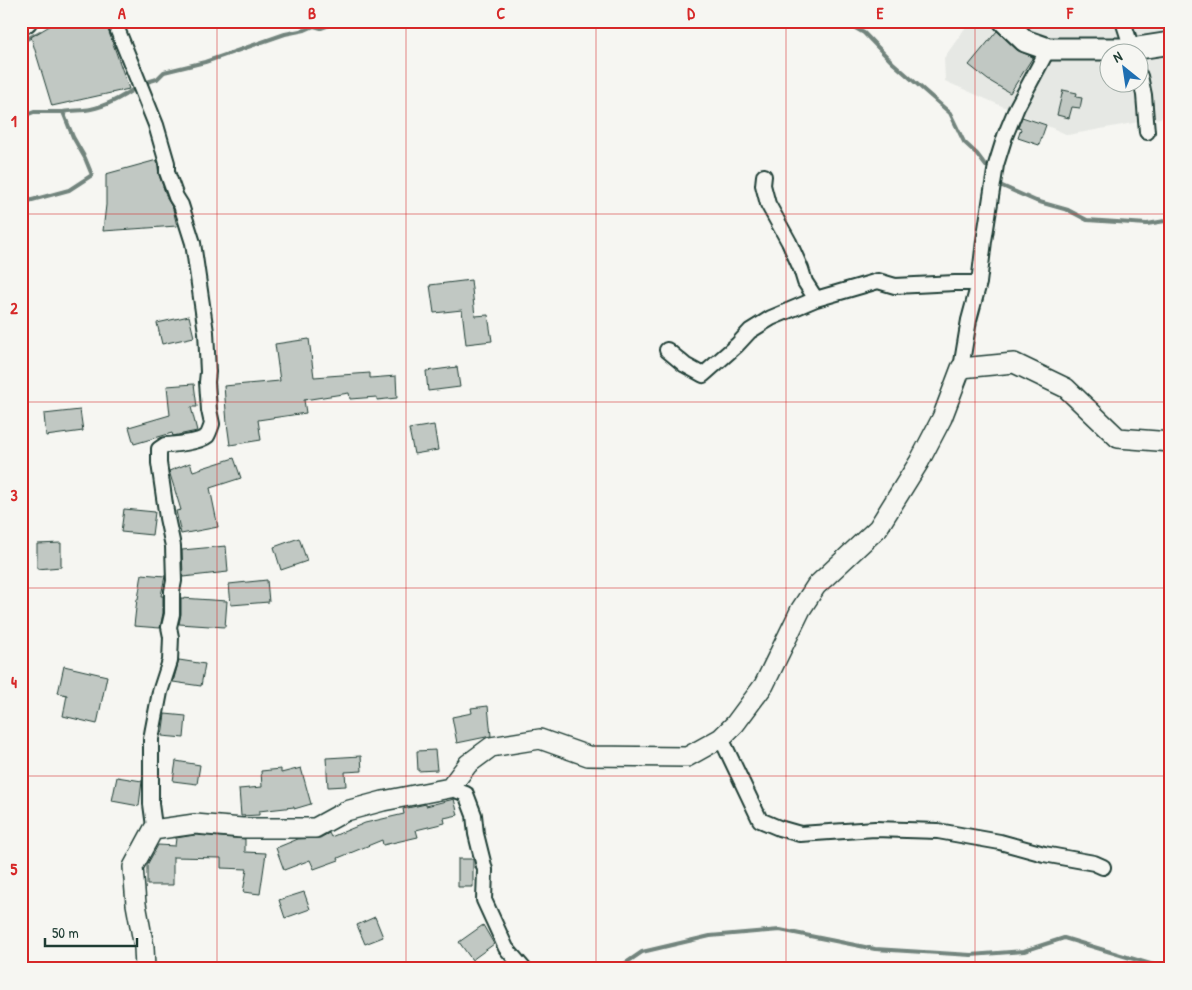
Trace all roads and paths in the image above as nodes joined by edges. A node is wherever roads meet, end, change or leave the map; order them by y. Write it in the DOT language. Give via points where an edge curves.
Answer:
graph roads {
  1 [pos="26,21"];
  2 [pos="114,21"];
  3 [pos="1004,21"];
  4 [pos="1123,21"];
  5 [pos="21,24"];
  6 [pos="1129,42"];
  7 [pos="1171,43"];
  8 [pos="1150,47"];
  9 [pos="1048,49"];
  10 [pos="1100,50"];
  11 [pos="1143,92"];
  12 [pos="1147,132"];
  13 [pos="764,176"];
  14 [pos="979,283"];
  15 [pos="816,298"];
  16 [pos="667,350"];
  17 [pos="961,368"];
  18 [pos="1171,442"];
  19 [pos="721,738"];
  20 [pos="450,788"];
  21 [pos="157,830"];
  22 [pos="1103,867"];
  23 [pos="145,969"];
  24 [pos="524,969"];
  1 -- 5 [label="main road"];
  2 -- 21 [label="street" via="156,125 167,172 193,243 206,332 212,424 206,436 196,441 166,445 160,449 166,518 173,546 174,581 169,626 170,661 151,739 151,804"];
  3 -- 9 [label="main road" via="1025,41"];
  4 -- 6 [label="street"];
  7 -- 8 [label="main road"];
  9 -- 10 [label="main road"];
  9 -- 14 [label="street" via="1017,107 996,165"];
  11 -- 12 [label="street"];
  13 -- 15 [label="street" via="768,204 789,242 805,282"];
  14 -- 15 [label="street" via="895,286 878,281"];
  14 -- 17 [label="street"];
  15 -- 16 [label="street" via="750,331 703,375"];
  17 -- 18 [label="main road" via="1014,363 1066,388 1118,438"];
  17 -- 19 [label="main road" via="942,418 878,528 816,586 801,609 764,685 736,724"];
  19 -- 20 [label="main road" via="687,757 588,756 540,739 491,747 468,764"];
  19 -- 22 [label="street" via="760,820 779,828 800,834 875,829 938,831"];
  20 -- 21 [label="main road" via="346,811 315,828 195,824"];
  20 -- 24 [label="street" via="466,794 474,815 485,870 484,900 506,948"];
  21 -- 23 [label="main road" via="153,830 133,867"];
}
